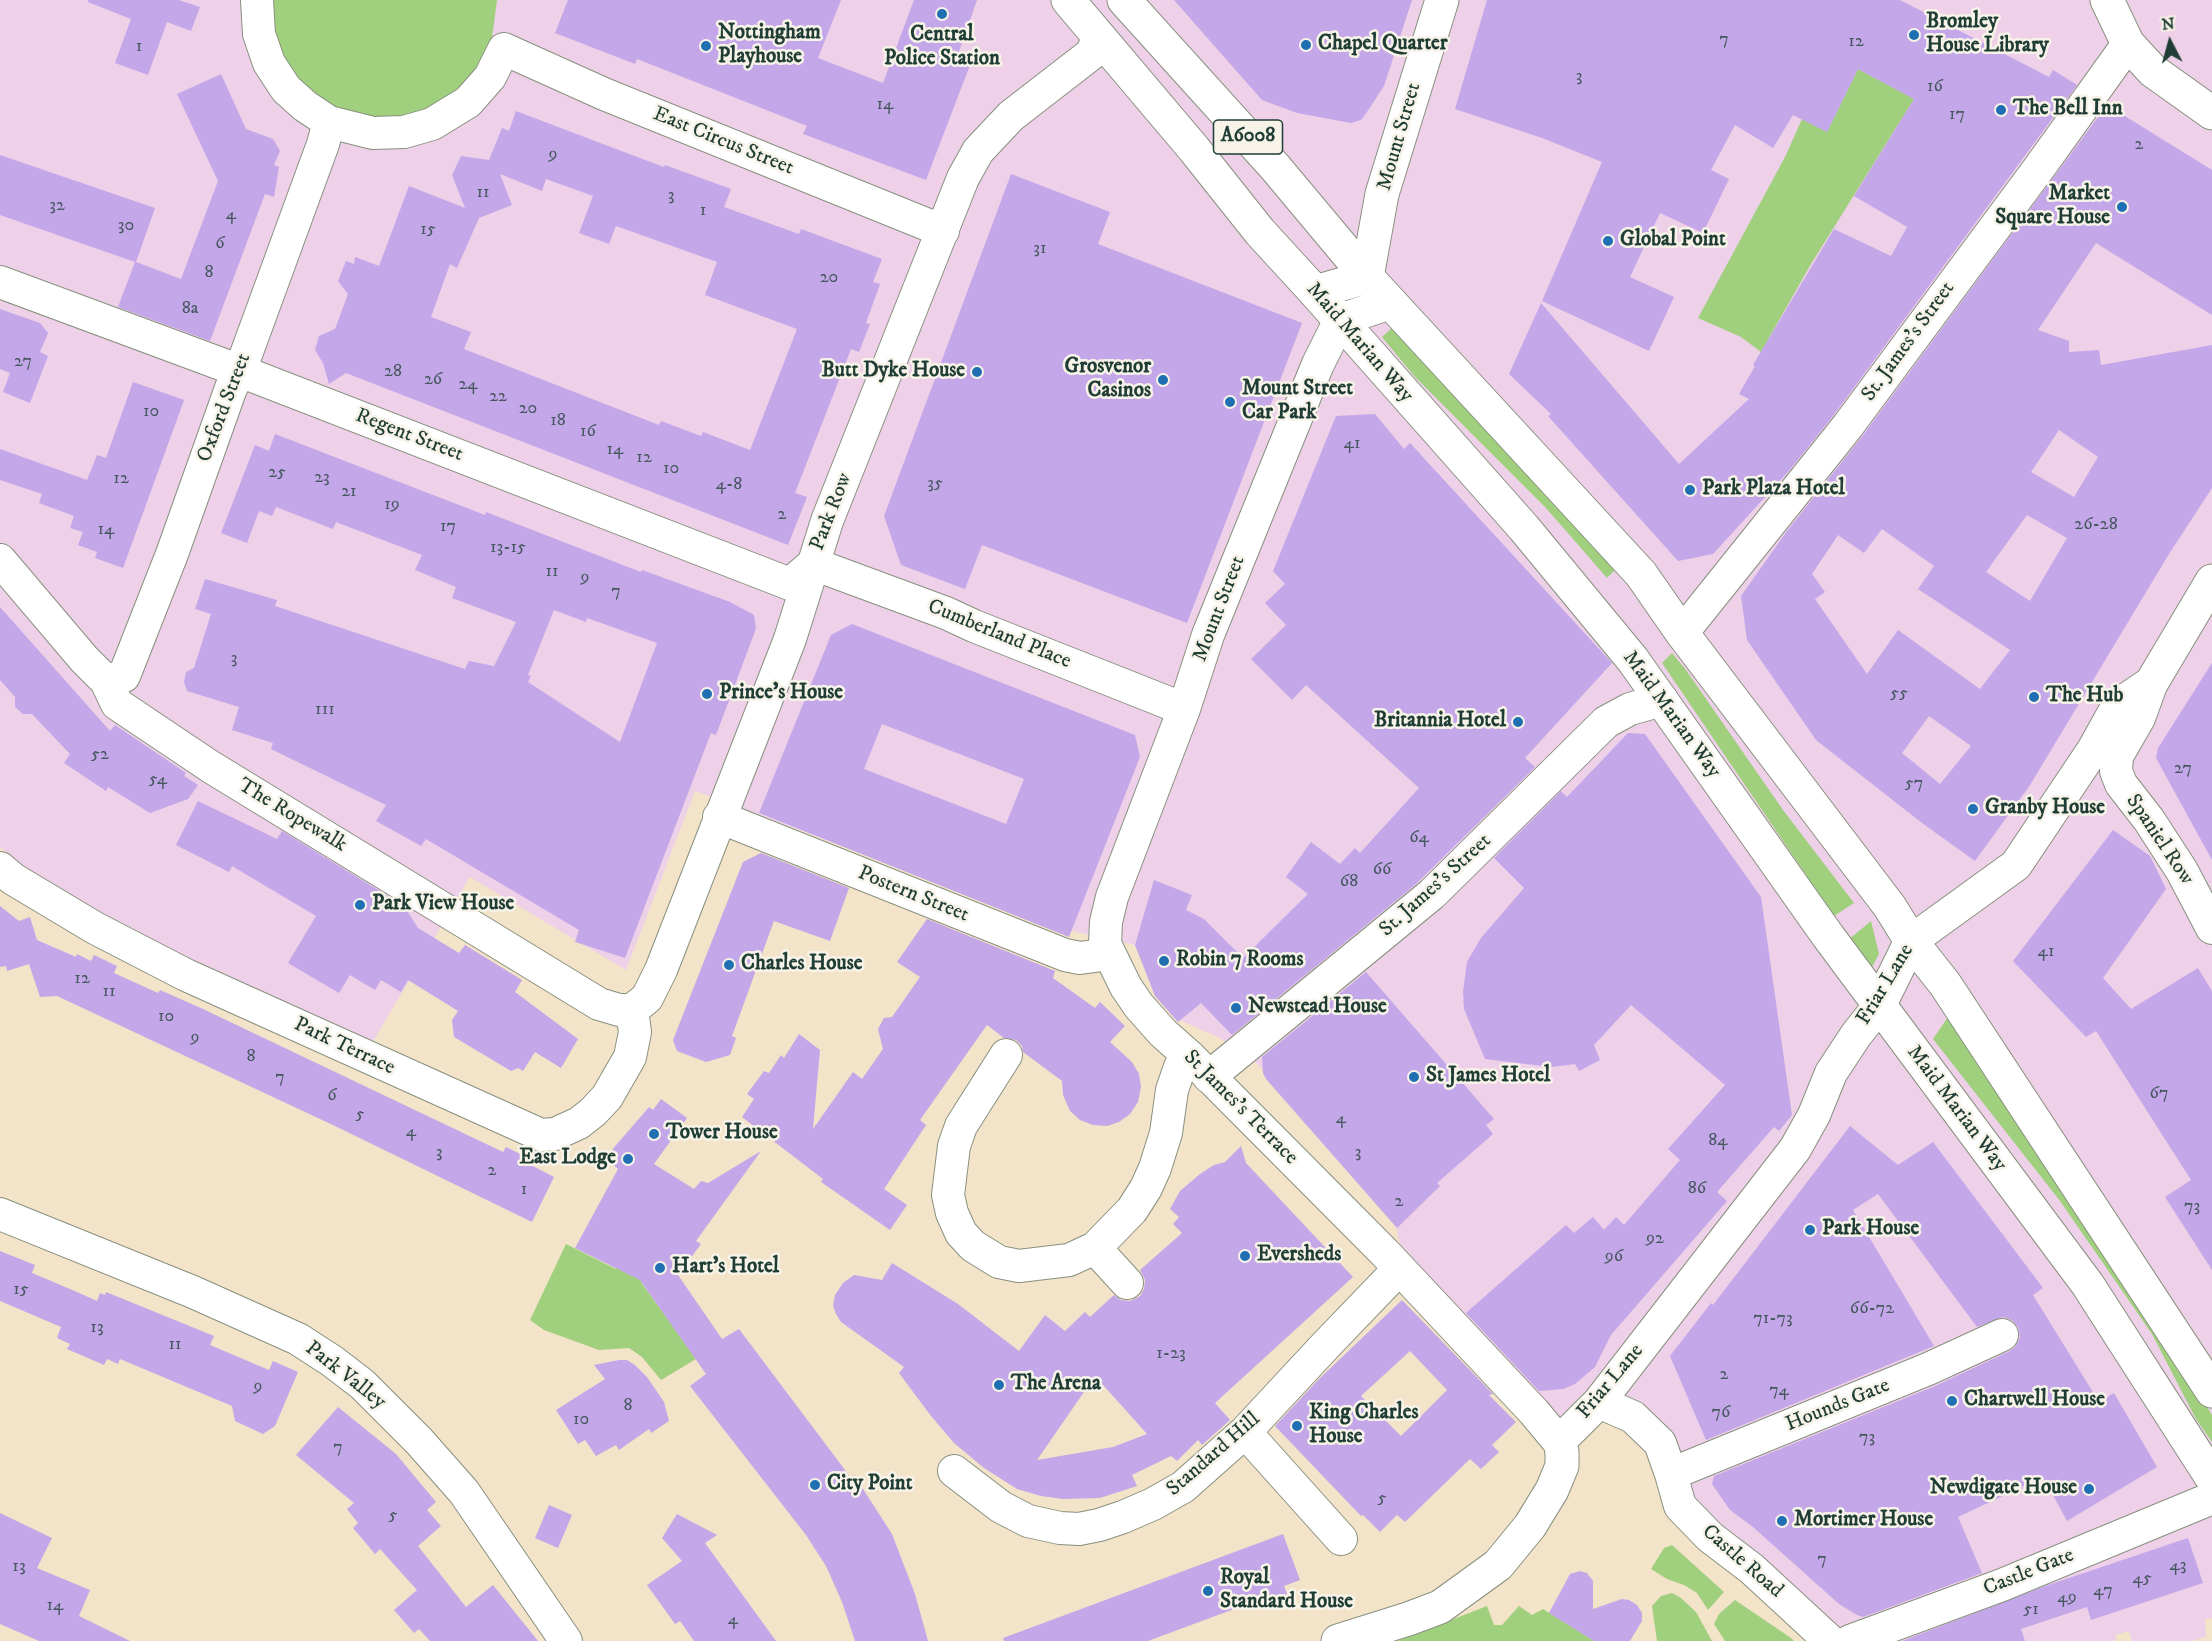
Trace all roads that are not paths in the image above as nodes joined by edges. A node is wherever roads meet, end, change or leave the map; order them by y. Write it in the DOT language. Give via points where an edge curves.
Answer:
graph roads {
  1 [pos="257,0"];
  2 [pos="1068,0"];
  3 [pos="1124,0"];
  4 [pos="1442,0"];
  5 [pos="2107,0"];
  6 [pos="2128,44"];
  7 [pos="1101,48"];
  8 [pos="2212,113"];
  9 [pos="329,122"];
  10 [pos="944,231"];
  11 [pos="1367,277"];
  12 [pos="0,282"];
  13 [pos="1315,292"];
  14 [pos="1390,303"];
  15 [pos="1340,320"];
  16 [pos="240,371"];
  17 [pos="0,560"];
  18 [pos="811,566"];
  19 [pos="2212,581"];
  20 [pos="1682,633"];
  21 [pos="106,681"];
  22 [pos="2152,682"];
  23 [pos="1662,700"];
  24 [pos="1184,709"];
  25 [pos="2071,780"];
  26 [pos="2121,784"];
  27 [pos="719,817"];
  28 [pos="0,868"];
  29 [pos="2212,928"];
  30 [pos="1911,941"];
  31 [pos="1109,954"];
  32 [pos="1879,1006"];
  33 [pos="632,1010"];
  34 [pos="1006,1055"];
  35 [pos="1199,1067"];
  36 [pos="0,1214"];
  37 [pos="1095,1248"];
  38 [pos="1392,1261"];
  39 [pos="1127,1283"];
  40 [pos="2002,1335"];
  41 [pos="2212,1391"];
  42 [pos="1599,1402"];
  43 [pos="1245,1432"];
  44 [pos="1560,1447"];
  45 [pos="954,1472"];
  46 [pos="1671,1474"];
  47 [pos="2209,1489"];
  48 [pos="1341,1539"];
  49 [pos="566,1641"];
  50 [pos="1338,1641"];
  51 [pos="1830,1641"];
  52 [pos="1850,1641"];
  1 -- 9 [label="street" via="259,34 269,63 286,89"];
  2 -- 7 [label="main road, Maid Marian Way / A6008"];
  3 -- 11 [label="main road, A6008" via="1275,167"];
  4 -- 11 [label="main road, Mount Street" via="1382,194"];
  5 -- 6 [label="main road"];
  6 -- 8 [label="main road" via="2152,71"];
  6 -- 20 [label="street, St. James's Street" via="1847,427"];
  7 -- 10 [label="street, Park Row" via="1011,116 978,151 963,178"];
  7 -- 13 [label="main road, Maid Marian Way / A6008" via="1194,149 1260,232"];
  9 -- 10 [label="street, East Circus Street" via="373,133 404,132 432,124 468,102 489,78 504,50"];
  9 -- 16 [label="street, Oxford Street"];
  10 -- 18 [label="street, Park Row"];
  11 -- 13 [label="main road"];
  11 -- 14 [label="main road"];
  12 -- 16 [label="street, Regent Street"];
  13 -- 15 [label="main road, Maid Marian Way"];
  14 -- 15 [label="street"];
  14 -- 20 [label="main road" via="1641,574"];
  15 -- 23 [label="main road, Maid Marian Way" via="1524,528"];
  15 -- 24 [label="street, Mount Street" via="1318,364 1216,612"];
  16 -- 18 [label="street, Regent Street" via="790,584"];
  16 -- 21 [label="street, Oxford Street" via="124,676"];
  17 -- 21 [label="street, The Ropewalk"];
  18 -- 24 [label="street, Cumberland Place" via="946,613"];
  18 -- 27 [label="street, Park Row" via="789,639"];
  19 -- 22 [label="main road, Friar Lane"];
  20 -- 30 [label="main road" via="1890,907"];
  21 -- 33 [label="street, The Ropewalk" via="117,704 211,767 599,1004"];
  22 -- 25 [label="street, Friar Lane" via="2118,705"];
  22 -- 26 [label="street, Spaniel Row" via="2139,718 2117,756 2116,771"];
  23 -- 32 [label="main road, Maid Marian Way"];
  23 -- 35 [label="street, St. James's Street" via="1630,708 1606,722 1432,894"];
  24 -- 31 [label="street, Mount Street" via="1112,897 1106,922 1105,944"];
  25 -- 26 [label="street, Spaniel Row" via="2100,770"];
  25 -- 30 [label="street, Friar Lane" via="2016,865"];
  26 -- 29 [label="street, Spaniel Row" via="2170,852"];
  27 -- 31 [label="street, Postern Street" via="1065,955 1080,958"];
  27 -- 33 [label="street, Park Row" via="648,998"];
  28 -- 33 [label="street, Park Terrace" via="95,928 186,975 541,1135 555,1134 579,1122 607,1097 630,1057 635,1032"];
  30 -- 32 [label="main road, Friar Lane"];
  30 -- 41 [label="main road" via="1945,984"];
  31 -- 35 [label="street, St James's Terrace" via="1139,1006"];
  32 -- 42 [label="street, Friar Lane" via="1831,1073 1795,1149"];
  32 -- 47 [label="main road, Maid Marian Way" via="2088,1285"];
  34 -- 37 [label="street" via="968,1112 954,1146 948,1195 951,1213 973,1246 999,1262 1036,1265 1069,1260"];
  35 -- 37 [label="street" via="1180,1067 1172,1090 1166,1133 1146,1188 1132,1210"];
  35 -- 38 [label="street, St James's Terrace"];
  36 -- 49 [label="street, Park Valley" via="193,1292 297,1339 332,1361 392,1412 464,1492"];
  37 -- 39 [label="street"];
  38 -- 43 [label="street, Standard Hill" via="1325,1346"];
  38 -- 44 [label="street" via="1534,1412"];
  40 -- 46 [label="street, Hounds Gate"];
  42 -- 44 [label="street, Friar Lane"];
  42 -- 46 [label="street, Castle Road" via="1633,1417 1660,1443"];
  43 -- 45 [label="street, Standard Hill" via="1170,1495 1123,1517 1079,1529 1028,1521 1001,1507"];
  43 -- 48 [label="street"];
  44 -- 50 [label="main road" via="1562,1467 1552,1490 1530,1526 1498,1565 1440,1607"];
  46 -- 51 [label="street, Castle Road" via="1680,1506"];
  47 -- 52 [label="street, Castle Gate" via="2032,1572"];
}
